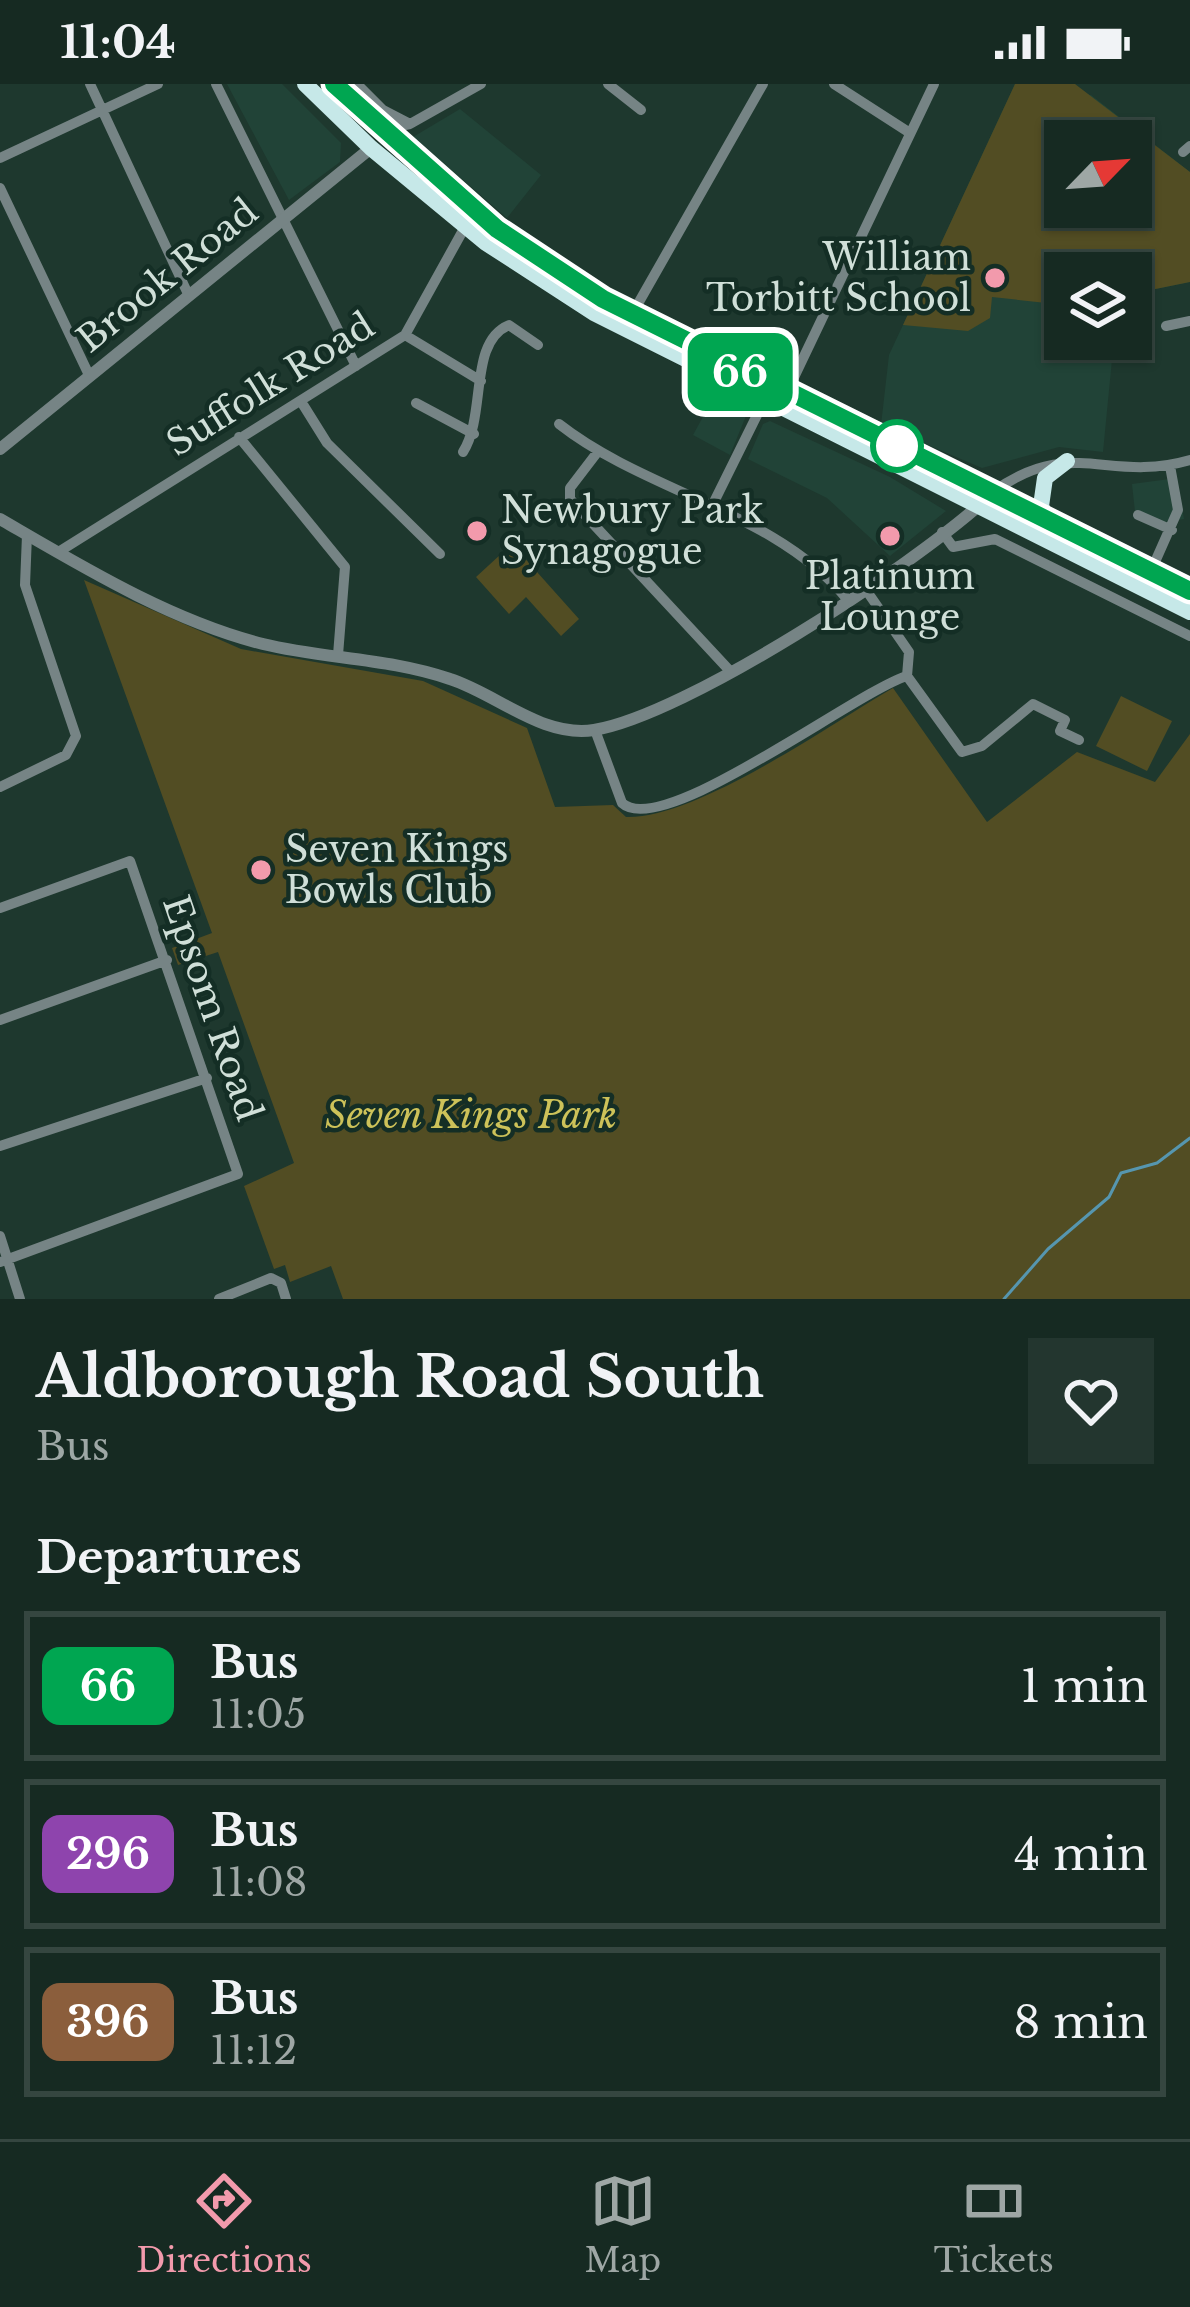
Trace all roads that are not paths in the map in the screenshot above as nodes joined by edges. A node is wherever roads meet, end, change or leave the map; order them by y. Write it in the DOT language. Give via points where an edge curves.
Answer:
graph roads {
  1 [pos="90,84"];
  2 [pos="158,84"];
  3 [pos="216,84"];
  4 [pos="304,84"];
  5 [pos="334,84"];
  6 [pos="357,84"];
  7 [pos="482,84"];
  8 [pos="608,84"];
  9 [pos="763,84"];
  10 [pos="835,84"];
  11 [pos="934,84"];
  12 [pos="640,110"];
  13 [pos="103,111"];
  14 [pos="410,124"];
  15 [pos="382,130"];
  16 [pos="910,133"];
  17 [pos="371,148"];
  18 [pos="404,151"];
  19 [pos="0,158"];
  20 [pos="0,188"];
  21 [pos="286,218"];
  22 [pos="466,225"];
  23 [pos="188,294"];
  24 [pos="631,316"];
  25 [pos="1190,321"];
  26 [pos="1166,326"];
  27 [pos="405,335"];
  28 [pos="538,345"];
  29 [pos="356,366"];
  30 [pos="89,375"];
  31 [pos="481,381"];
  32 [pos="786,395"];
  33 [pos="765,399"];
  34 [pos="302,403"];
  35 [pos="416,403"];
  36 [pos="559,424"];
  37 [pos="474,434"];
  38 [pos="239,437"];
  39 [pos="0,448"];
  40 [pos="463,452"];
  41 [pos="596,454"];
  42 [pos="1190,460"];
  43 [pos="1066,461"];
  44 [pos="1170,466"];
  45 [pos="993,492"];
  46 [pos="979,506"];
  47 [pos="710,508"];
  48 [pos="1138,515"];
  49 [pos="0,519"];
  50 [pos="1047,519"];
  51 [pos="1190,523"];
  52 [pos="1174,527"];
  53 [pos="942,532"];
  54 [pos="27,535"];
  55 [pos="60,551"];
  56 [pos="440,554"];
  57 [pos="1150,571"];
  58 [pos="864,587"];
  59 [pos="1190,591"];
  60 [pos="847,599"];
  61 [pos="1190,612"];
  62 [pos="1190,636"];
  63 [pos="338,655"];
  64 [pos="730,671"];
  65 [pos="907,676"];
  66 [pos="595,730"];
  67 [pos="1079,740"];
  68 [pos="0,787"];
  69 [pos="0,908"];
  70 [pos="167,960"];
  71 [pos="0,1020"];
  72 [pos="207,1078"];
  73 [pos="0,1146"];
  74 [pos="0,1236"];
  75 [pos="4,1261"];
  76 [pos="20,1299"];
  77 [pos="219,1299"];
  78 [pos="286,1299"];
  1 -- 13 [label="street"];
  2 -- 13 [label="street"];
  3 -- 21 [label="street"];
  4 -- 17 [label="highway"];
  5 -- 15 [label="highway"];
  6 -- 14 [label="street"];
  7 -- 14 [label="street"];
  8 -- 12 [label="street"];
  9 -- 24 [label="street"];
  10 -- 16 [label="street"];
  11 -- 16 [label="street"];
  13 -- 19 [label="street"];
  13 -- 23 [label="street"];
  14 -- 15 [label="street"];
  14 -- 18 [label="street"];
  15 -- 18 [label="highway"];
  16 -- 32 [label="street"];
  17 -- 21 [label="street, Brook Road"];
  17 -- 22 [label="highway"];
  18 -- 24 [label="highway" via="497,229"];
  20 -- 30 [label="street"];
  21 -- 23 [label="street, Brook Road"];
  21 -- 29 [label="street"];
  22 -- 27 [label="street, Suffolk Road"];
  22 -- 33 [label="highway" via="594,313"];
  23 -- 30 [label="street, Brook Road"];
  24 -- 32 [label="highway"];
  25 -- 26 [label="street"];
  27 -- 29 [label="street, Suffolk Road"];
  27 -- 31 [label="street"];
  28 -- 31 [label="street" via="509,325 499,329 480,363"];
  29 -- 34 [label="street, Suffolk Road"];
  30 -- 39 [label="street, Brook Road"];
  31 -- 37 [label="street"];
  32 -- 45 [label="highway"];
  33 -- 46 [label="highway"];
  33 -- 47 [label="street"];
  34 -- 38 [label="street, Suffolk Road"];
  34 -- 56 [label="street" via="327,443"];
  35 -- 37 [label="street"];
  36 -- 41 [label="street"];
  37 -- 40 [label="street"];
  38 -- 55 [label="street, Suffolk Road"];
  38 -- 63 [label="street" via="345,568"];
  41 -- 47 [label="street"];
  41 -- 64 [label="street" via="570,499"];
  42 -- 44 [label="street"];
  43 -- 44 [label="street"];
  43 -- 45 [label="street" via="1034,466"];
  43 -- 50 [label="highway" via="1045,478"];
  44 -- 52 [label="street"];
  45 -- 46 [label="street"];
  45 -- 50 [label="highway"];
  46 -- 53 [label="street"];
  46 -- 61 [label="highway"];
  47 -- 60 [label="street" via="800,554"];
  48 -- 52 [label="street"];
  49 -- 54 [label="street"];
  50 -- 57 [label="highway"];
  51 -- 52 [label="street"];
  52 -- 57 [label="street"];
  53 -- 58 [label="street"];
  53 -- 62 [label="street" via="953,548 995,539"];
  54 -- 55 [label="street"];
  54 -- 68 [label="street" via="25,585 76,736 65,755"];
  55 -- 63 [label="street" via="239,636"];
  57 -- 59 [label="highway"];
  58 -- 60 [label="street"];
  58 -- 65 [label="street" via="910,652"];
  60 -- 64 [label="street"];
  63 -- 66 [label="street" via="416,668 548,724"];
  64 -- 66 [label="street" via="659,711"];
  65 -- 66 [label="street" via="699,793 642,811 622,803"];
  65 -- 67 [label="street" via="962,752 982,746 1033,704 1065,720 1060,731"];
  69 -- 70 [label="street, Epsom Road" via="130,861"];
  70 -- 71 [label="street"];
  70 -- 72 [label="street, Epsom Road"];
  72 -- 73 [label="street"];
  72 -- 75 [label="street, Epsom Road" via="238,1174"];
  74 -- 75 [label="street"];
  75 -- 76 [label="street"];
  77 -- 78 [label="street" via="277,1278"];
}
